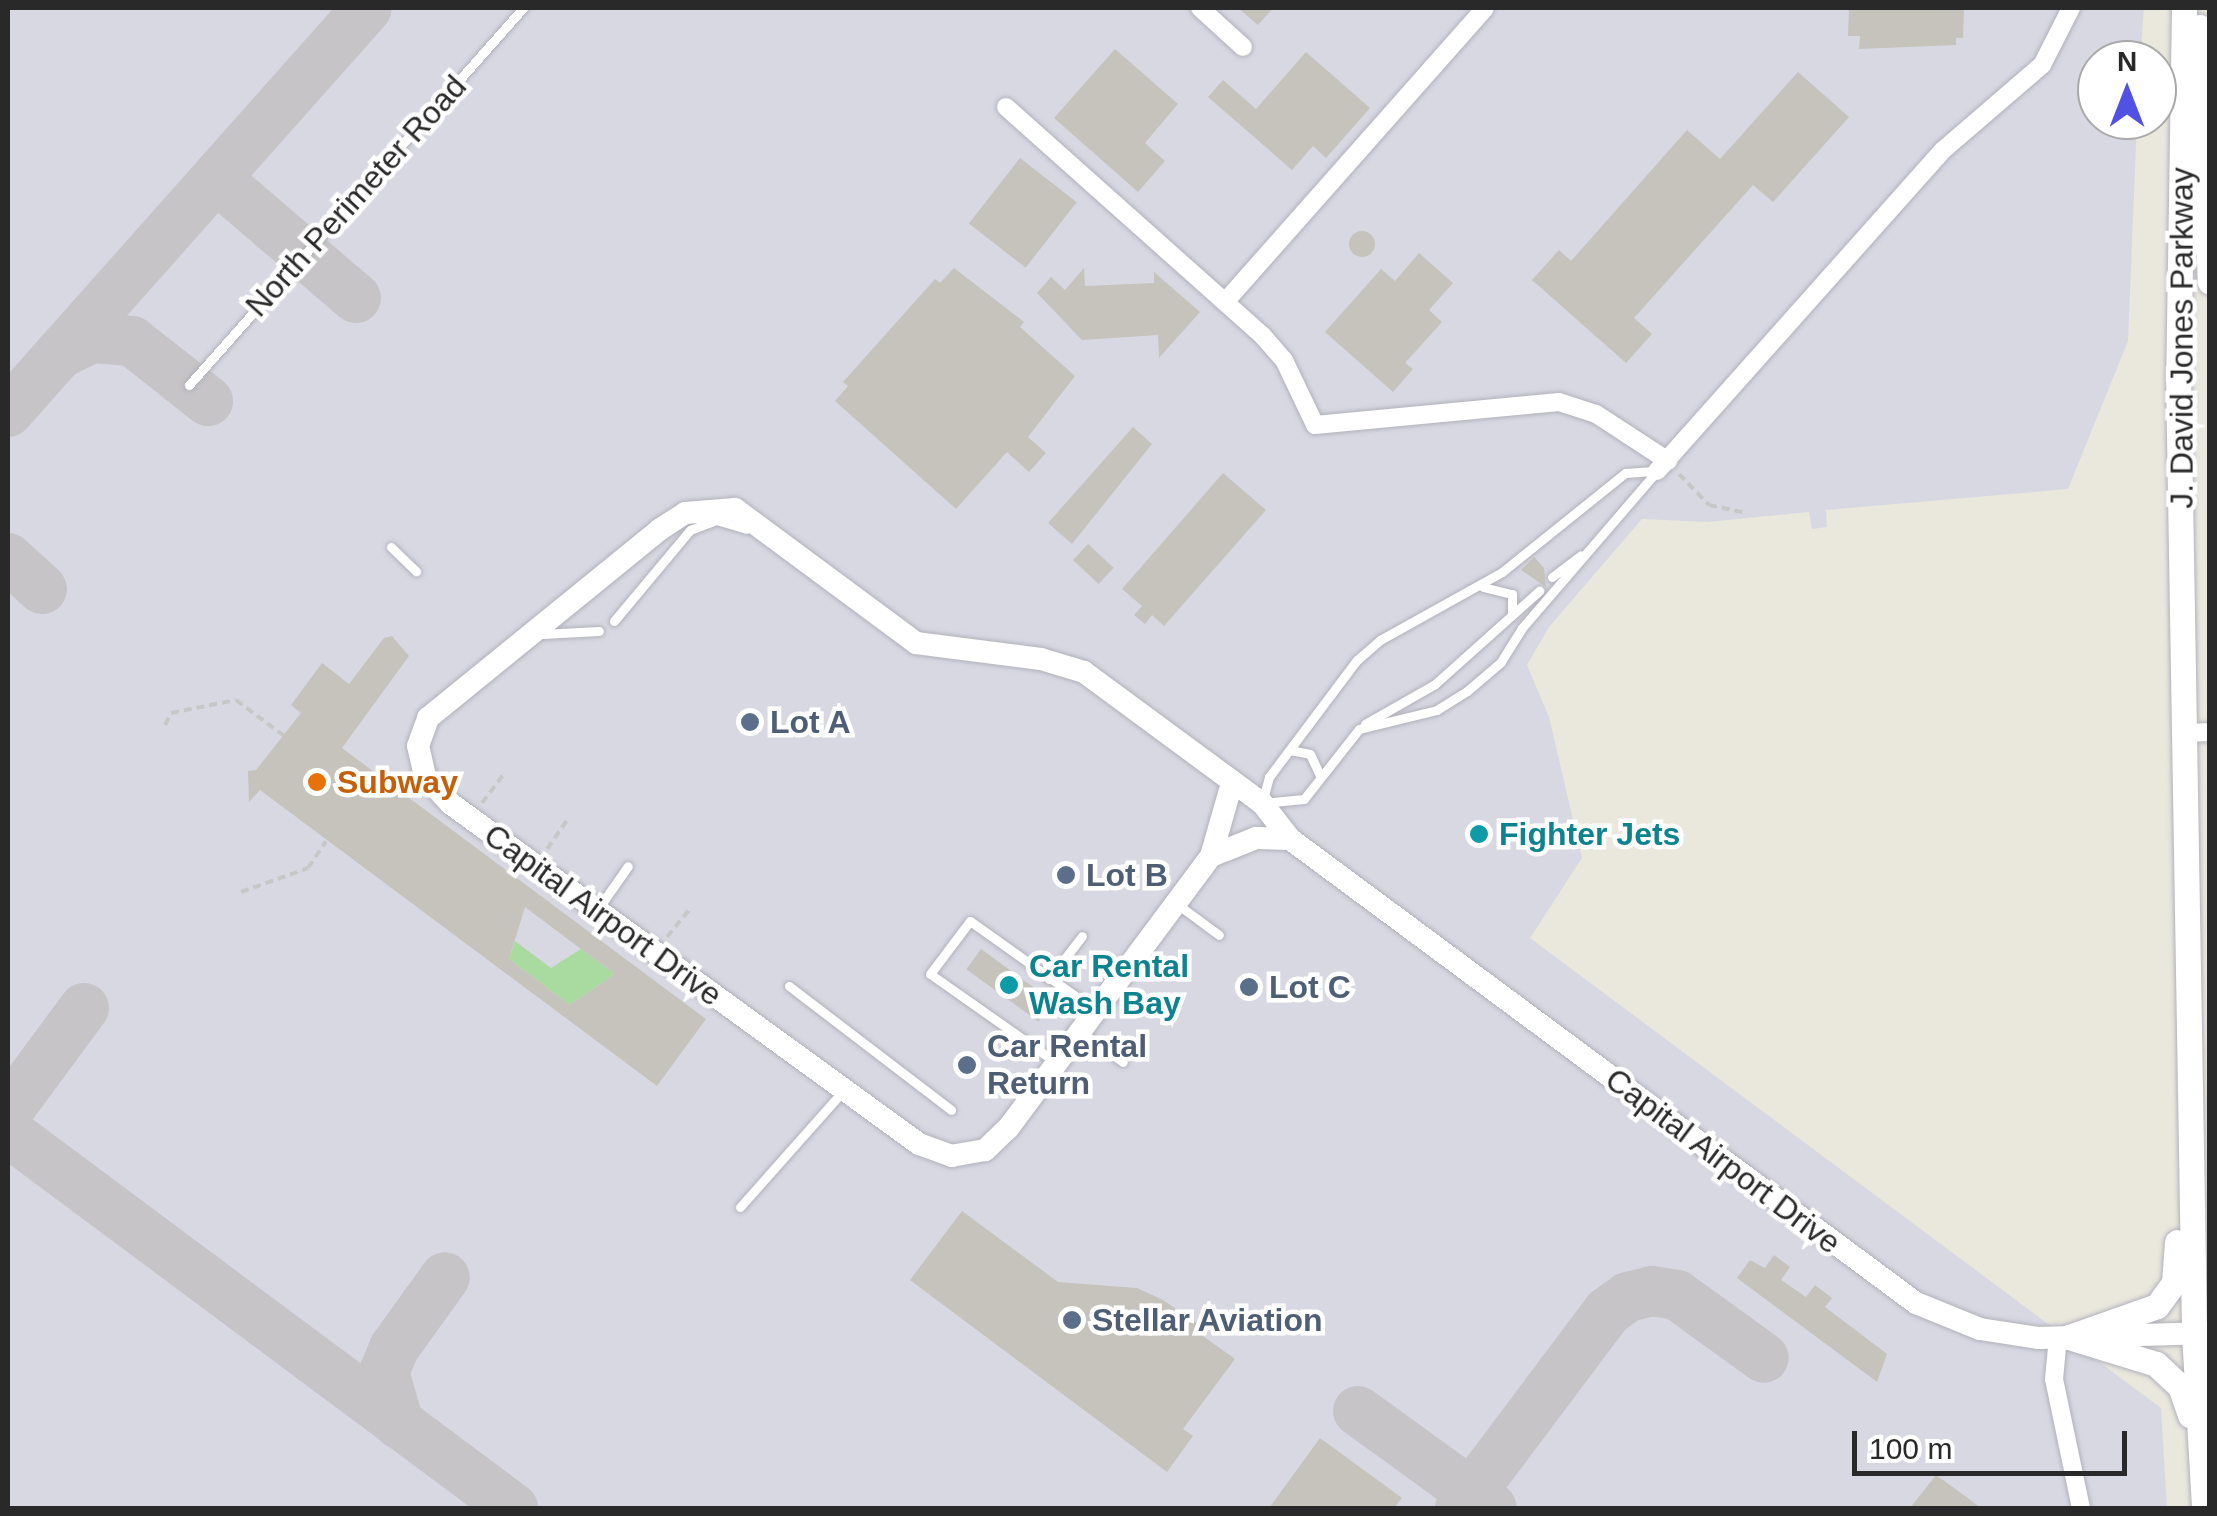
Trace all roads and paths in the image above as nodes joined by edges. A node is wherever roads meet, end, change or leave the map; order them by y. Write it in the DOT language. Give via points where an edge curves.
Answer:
graph roads {
  1 [pos="523,8"];
  2 [pos="1200,8"];
  3 [pos="1485,8"];
  4 [pos="2071,8"];
  5 [pos="2184,8"];
  6 [pos="2199,8"];
  7 [pos="1243,46"];
  8 [pos="1006,107"];
  9 [pos="2210,282"];
  10 [pos="1225,302"];
  11 [pos="189,385"];
  12 [pos="1667,468"];
  13 [pos="1743,512"];
  14 [pos="776,544"];
  15 [pos="392,547"];
  16 [pos="1583,554"];
  17 [pos="416,571"];
  18 [pos="1552,577"];
  19 [pos="1477,588"];
  20 [pos="1539,591"];
  21 [pos="1511,618"];
  22 [pos="614,621"];
  23 [pos="1522,628"];
  24 [pos="599,631"];
  25 [pos="535,634"];
  26 [pos="164,724"];
  27 [pos="1359,729"];
  28 [pos="2198,733"];
  29 [pos="287,738"];
  30 [pos="1290,750"];
  31 [pos="503,775"];
  32 [pos="1320,775"];
  33 [pos="1232,783"];
  34 [pos="482,803"];
  35 [pos="1262,803"];
  36 [pos="567,820"];
  37 [pos="1290,839"];
  38 [pos="326,841"];
  39 [pos="546,850"];
  40 [pos="1211,856"];
  41 [pos="628,866"];
  42 [pos="241,892"];
  43 [pos="1176,903"];
  44 [pos="690,909"];
  45 [pos="597,910"];
  46 [pos="1082,936"];
  47 [pos="1219,936"];
  48 [pos="667,937"];
  49 [pos="1049,979"];
  50 [pos="789,986"];
  51 [pos="1095,1010"];
  52 [pos="2188,1031"];
  53 [pos="1079,1032"];
  54 [pos="1123,1062"];
  55 [pos="1056,1063"];
  56 [pos="844,1090"];
  57 [pos="951,1110"];
  58 [pos="740,1207"];
  59 [pos="2202,1333"];
  60 [pos="2064,1338"];
  61 [pos="2200,1446"];
  62 [pos="2081,1508"];
  63 [pos="2204,1508"];
  1 -- 11 [label="lane, North Perimeter Road"];
  2 -- 7 [label="street"];
  3 -- 10 [label="street"];
  4 -- 12 [label="street" via="2042,65 1942,151"];
  5 -- 28 [label="main road, J. David Jones Parkway" via="2178,374"];
  6 -- 9 [label="main road, J. David Jones Parkway"];
  8 -- 10 [label="street"];
  10 -- 12 [label="street" via="1284,360 1315,424 1558,402 1596,414"];
  12 -- 13 [label="path" via="1710,504"];
  12 -- 16 [label="lane"];
  12 -- 19 [label="lane" via="1625,473"];
  14 -- 22 [label="lane" via="729,521 705,521 677,542"];
  14 -- 25 [label="street, Capital Airport Drive" via="734,508 685,513"];
  14 -- 33 [label="street, Capital Airport Drive" via="916,643 1084,672"];
  15 -- 17 [label="lane"];
  16 -- 18 [label="lane"];
  16 -- 23 [label="lane"];
  19 -- 21 [label="lane" via="1502,586 1512,594"];
  19 -- 30 [label="lane" via="1356,660"];
  20 -- 21 [label="lane"];
  21 -- 23 [label="lane"];
  21 -- 27 [label="lane" via="1436,684 1380,710"];
  23 -- 27 [label="lane" via="1501,662 1437,710"];
  24 -- 25 [label="lane"];
  25 -- 45 [label="street, Capital Airport Drive" via="428,718 419,735 420,760 425,776 451,804"];
  26 -- 29 [label="path" via="171,713 236,700"];
  27 -- 32 [label="lane"];
  28 -- 52 [label="main road, J. David Jones Parkway"];
  30 -- 32 [label="lane" via="1310,754"];
  30 -- 35 [label="lane" via="1269,777"];
  31 -- 34 [label="path"];
  32 -- 35 [label="lane" via="1304,799"];
  33 -- 35 [label="street, Capital Airport Drive"];
  33 -- 40 [label="street, Capital Airport Drive"];
  35 -- 37 [label="street, Capital Airport Drive"];
  36 -- 39 [label="path"];
  37 -- 40 [label="street" via="1256,838"];
  37 -- 60 [label="street, Capital Airport Drive" via="1916,1303 1980,1329"];
  38 -- 42 [label="path" via="308,868"];
  40 -- 43 [label="street, Capital Airport Drive"];
  41 -- 45 [label="lane"];
  43 -- 47 [label="lane"];
  43 -- 51 [label="street, Capital Airport Drive"];
  44 -- 48 [label="path"];
  45 -- 56 [label="street, Capital Airport Drive"];
  46 -- 49 [label="lane"];
  49 -- 51 [label="lane"];
  49 -- 55 [label="lane" via="970,922 930,974"];
  50 -- 57 [label="lane"];
  51 -- 53 [label="street, Capital Airport Drive"];
  52 -- 59 [label="main road, J. David Jones Parkway"];
  52 -- 60 [label="main road" via="2174,1092 2174,1283 2157,1306"];
  53 -- 54 [label="lane"];
  53 -- 55 [label="street, Capital Airport Drive"];
  55 -- 56 [label="street, Capital Airport Drive" via="1008,1128 985,1150 967,1156 919,1144"];
  56 -- 58 [label="lane"];
  59 -- 60 [label="street, Capital Airport Drive"];
  59 -- 61 [label="main road, J. David Jones Parkway"];
  60 -- 61 [label="main road" via="2166,1372 2180,1386"];
  60 -- 62 [label="street" via="2054,1380"];
  61 -- 63 [label="main road, J. David Jones Parkway"];
}
